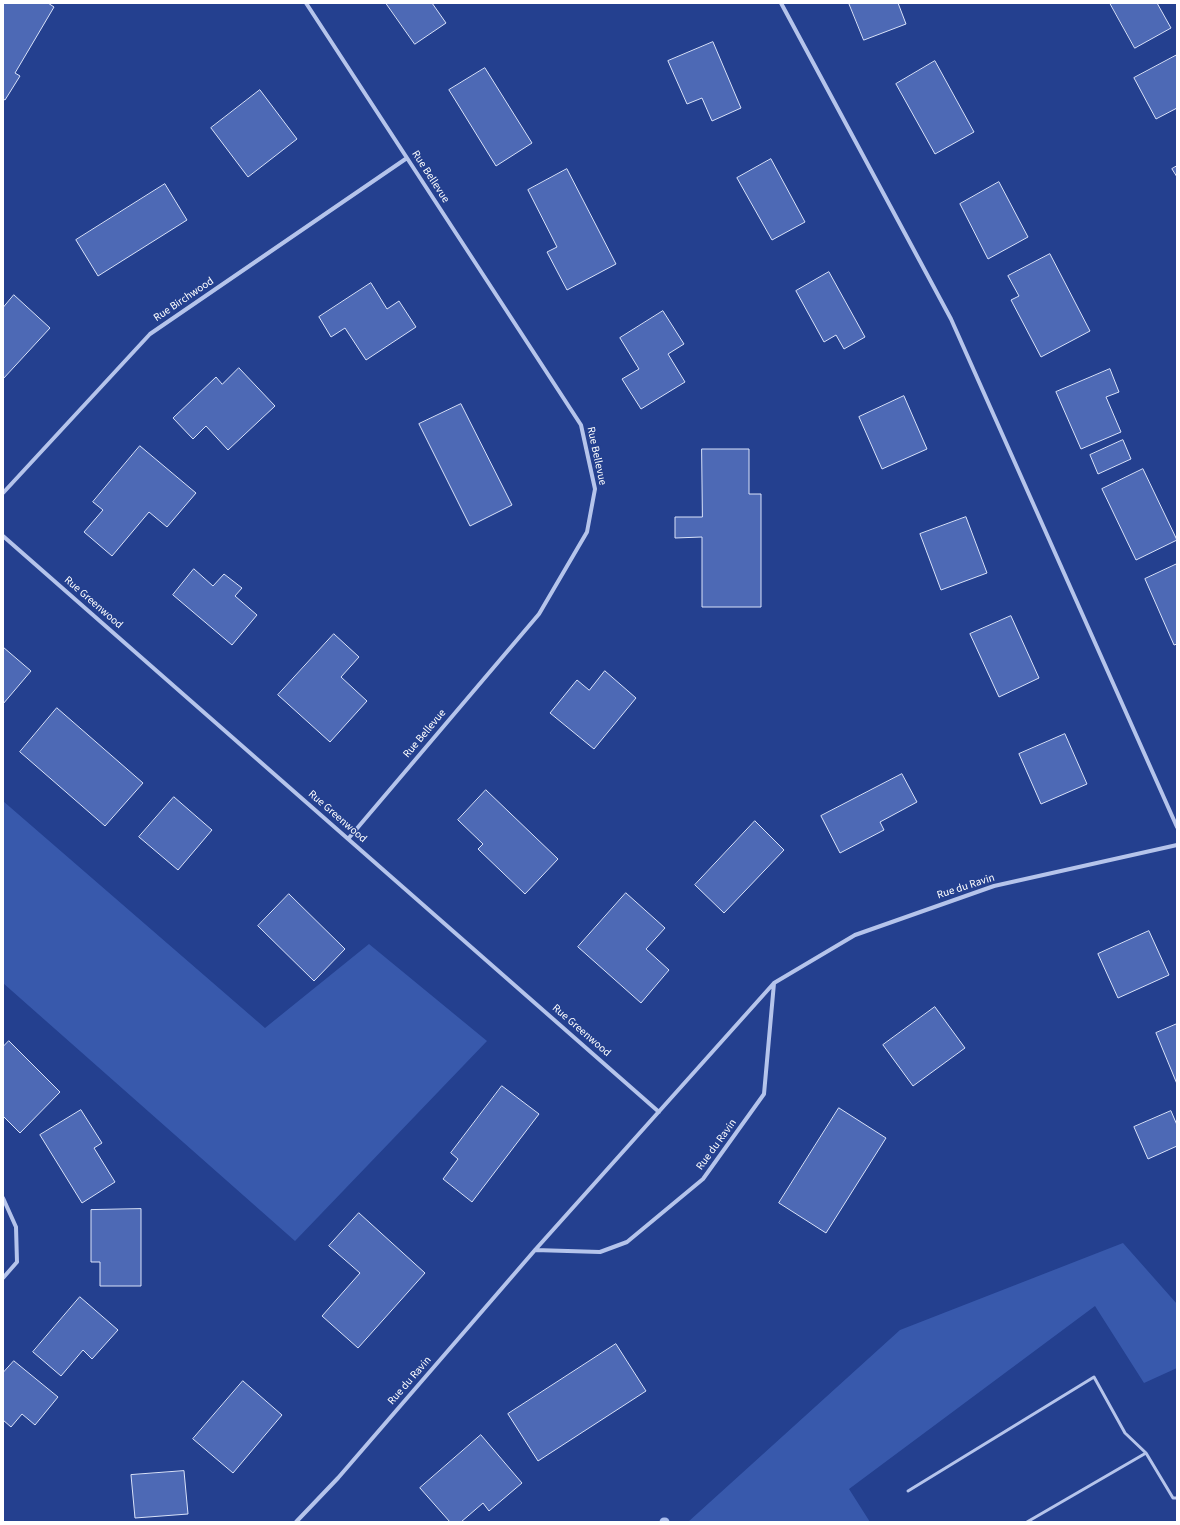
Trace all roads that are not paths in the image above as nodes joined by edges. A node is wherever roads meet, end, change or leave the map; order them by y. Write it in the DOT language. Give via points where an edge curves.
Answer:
graph roads {
  1 [pos="306,3"];
  2 [pos="781,3"];
  3 [pos="406,158"];
  4 [pos="3,493"];
  5 [pos="3,536"];
  6 [pos="1177,827"];
  7 [pos="348,839"];
  8 [pos="1177,845"];
  9 [pos="774,983"];
  10 [pos="659,1112"];
  11 [pos="3,1198"];
  12 [pos="535,1250"];
  13 [pos="3,1278"];
  14 [pos="1146,1452"];
  15 [pos="908,1491"];
  16 [pos="1177,1498"];
  17 [pos="296,1522"];
  18 [pos="1028,1522"];
  1 -- 3 [label="street, Rue Bellevue"];
  2 -- 6 [label="street" via="951,319"];
  3 -- 4 [label="street, Rue Birchwood" via="150,334"];
  3 -- 7 [label="street, Rue Bellevue" via="581,426 596,489 587,532 539,614"];
  5 -- 7 [label="street, Rue Greenwood"];
  7 -- 10 [label="street, Rue Greenwood"];
  8 -- 9 [label="street, Rue du Ravin" via="994,886 855,935"];
  9 -- 10 [label="street, Rue du Ravin"];
  9 -- 12 [label="street, Rue du Ravin" via="764,1094 703,1179 627,1242 600,1252"];
  10 -- 12 [label="street, Rue du Ravin"];
  11 -- 13 [label="street" via="16,1227 17,1262"];
  12 -- 17 [label="street, Rue du Ravin" via="338,1478"];
  14 -- 15 [label="lane" via="1125,1433 1094,1377"];
  14 -- 16 [label="lane" via="1173,1498"];
  14 -- 18 [label="lane"];
}
